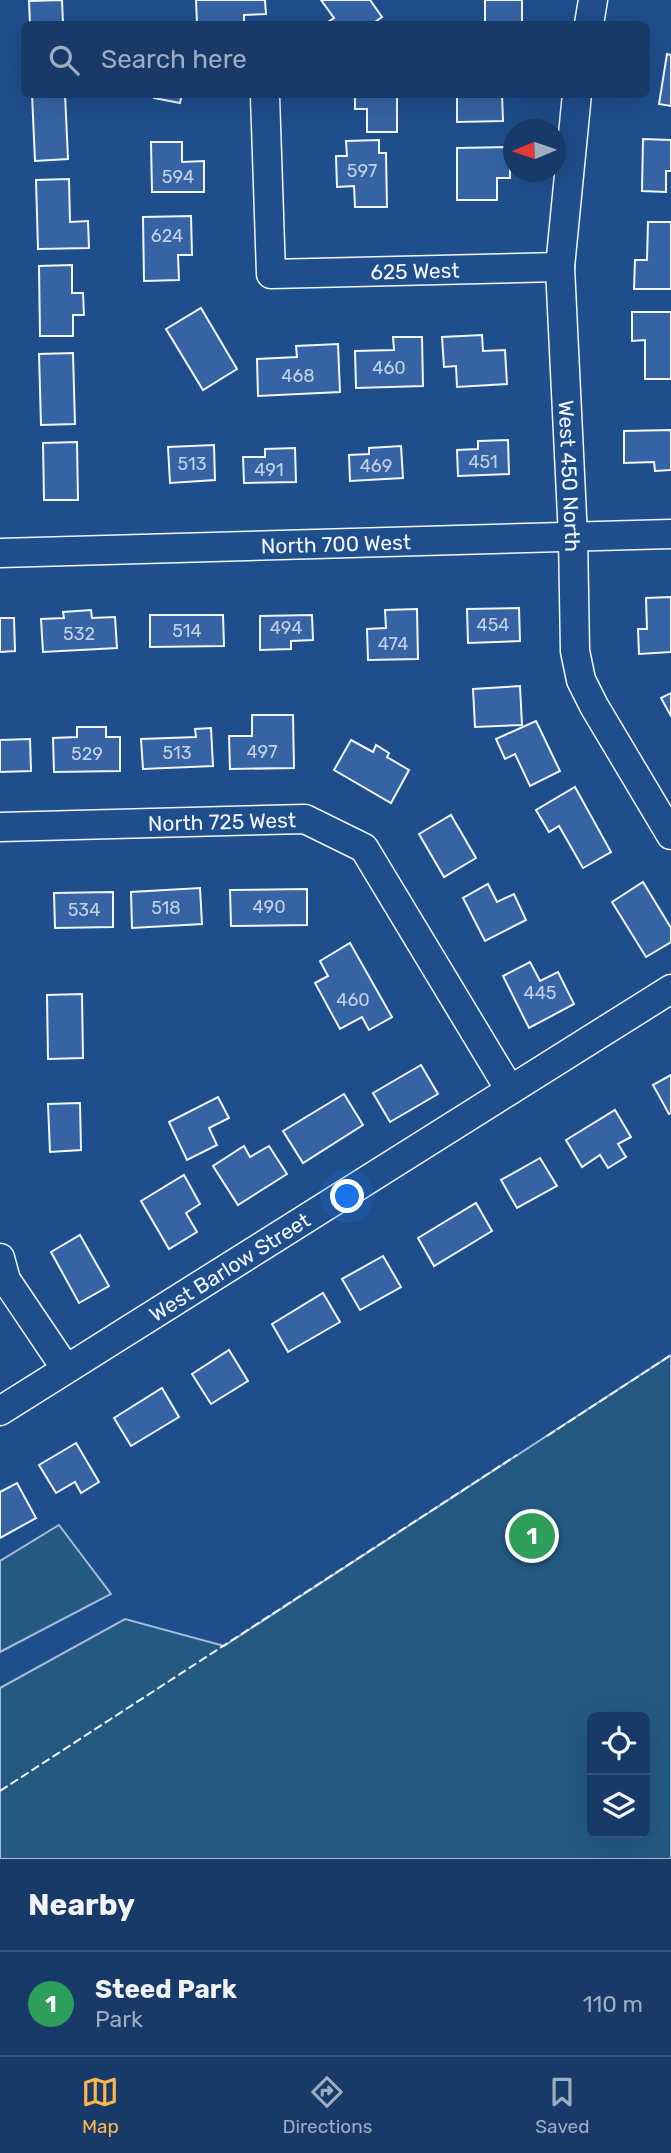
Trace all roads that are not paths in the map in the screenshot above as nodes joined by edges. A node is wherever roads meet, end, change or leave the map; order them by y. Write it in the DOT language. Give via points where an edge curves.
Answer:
graph roads {
  1 [pos="593,0"];
  2 [pos="590,21"];
  3 [pos="265,98"];
  4 [pos="578,98"];
  5 [pos="560,267"];
  6 [pos="671,534"];
  7 [pos="573,537"];
  8 [pos="0,552"];
  9 [pos="0,827"];
  10 [pos="671,835"];
  11 [pos="671,989"];
  12 [pos="509,1090"];
  13 [pos="0,1258"];
  14 [pos="66,1369"];
  15 [pos="0,1411"];
  1 -- 2 [label="street"];
  3 -- 5 [label="street, 625 West" via="271,274"];
  4 -- 5 [label="street, West 450 North"];
  5 -- 7 [label="street, West 450 North"];
  6 -- 7 [label="street, North 700 West"];
  7 -- 8 [label="street, North 700 West"];
  7 -- 10 [label="street, West 450 North" via="575,651 581,680"];
  9 -- 12 [label="street, North 725 West" via="305,819 363,848"];
  11 -- 12 [label="street, West Barlow Street"];
  12 -- 14 [label="street, West Barlow Street"];
  13 -- 14 [label="street" via="6,1280"];
  14 -- 15 [label="street, West Barlow Street"];
}
